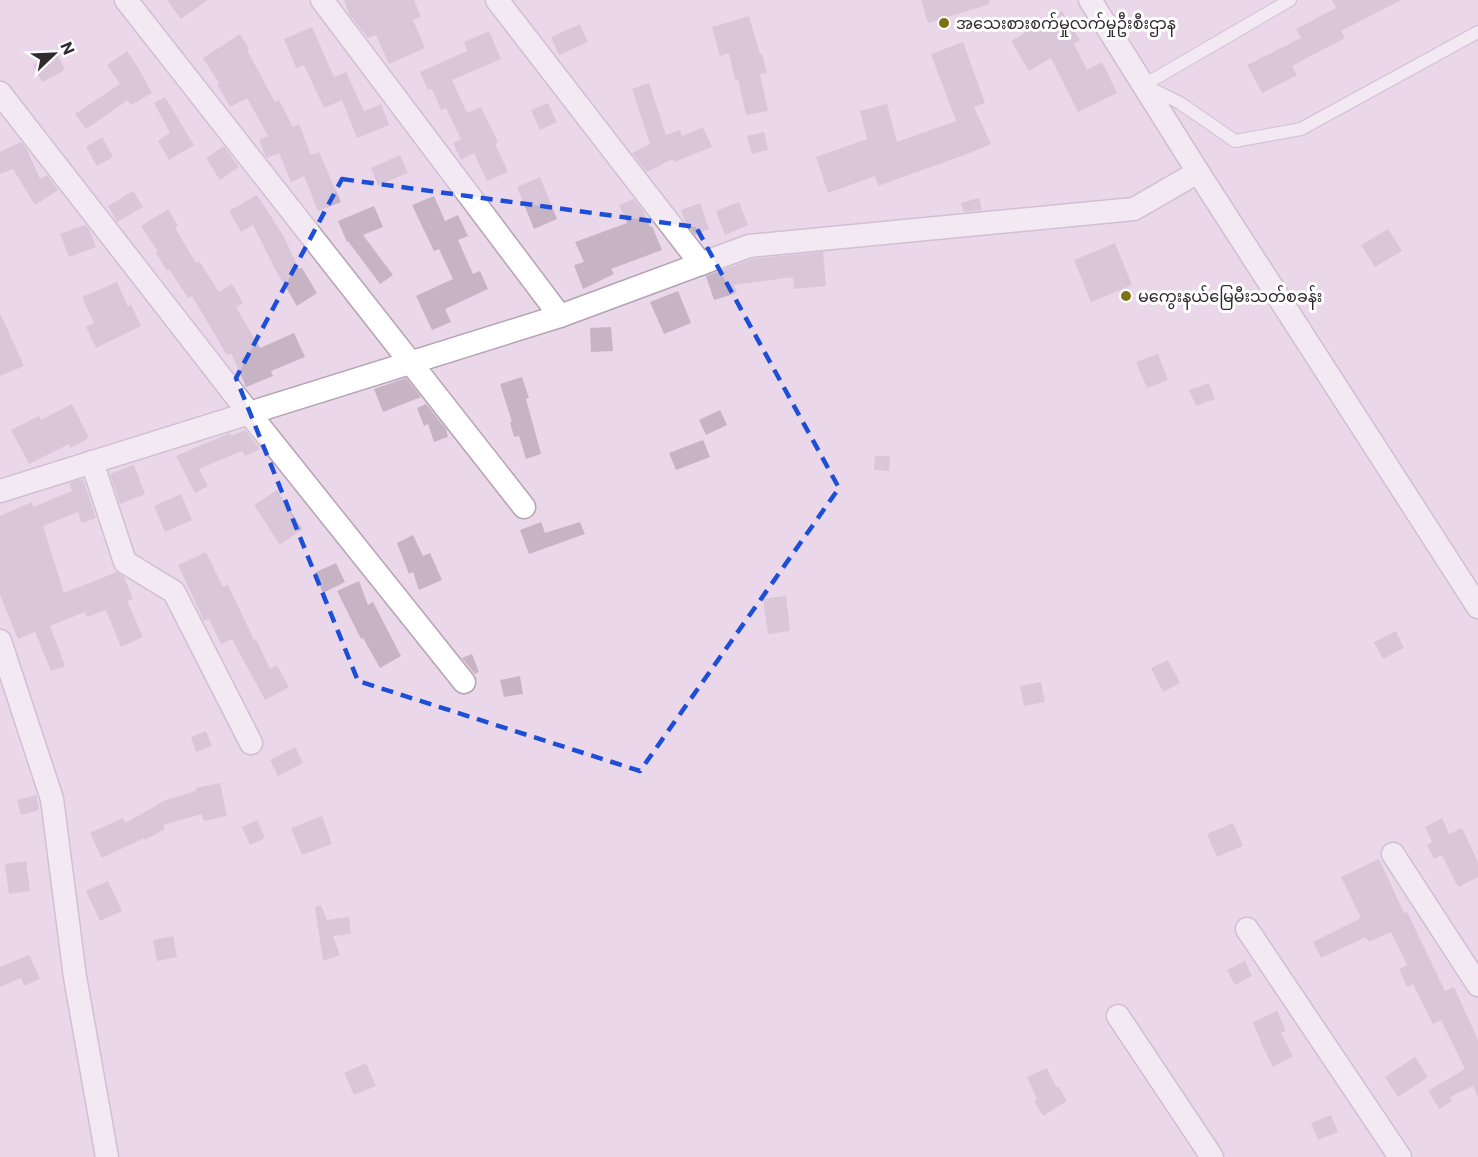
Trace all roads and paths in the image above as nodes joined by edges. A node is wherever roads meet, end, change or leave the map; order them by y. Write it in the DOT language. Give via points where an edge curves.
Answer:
graph roads {
  1 [pos="126,0"];
  2 [pos="322,0"];
  3 [pos="497,0"];
  4 [pos="1090,0"];
  5 [pos="1290,0"];
  6 [pos="1478,32"];
  7 [pos="1143,85"];
  8 [pos="0,93"];
  9 [pos="1198,172"];
  10 [pos="701,264"];
  11 [pos="560,316"];
  12 [pos="410,363"];
  13 [pos="249,413"];
  14 [pos="92,462"];
  15 [pos="0,491"];
  16 [pos="524,507"];
  17 [pos="1478,607"];
  18 [pos="2,654"];
  19 [pos="464,681"];
  20 [pos="251,743"];
  21 [pos="1393,854"];
  22 [pos="1247,930"];
  23 [pos="1478,985"];
  24 [pos="1118,1016"];
  25 [pos="107,1157"];
  26 [pos="1212,1157"];
  27 [pos="1400,1157"];
  1 -- 12 [label="street"];
  2 -- 11 [label="street"];
  3 -- 10 [label="street"];
  4 -- 7 [label="street"];
  5 -- 7 [label="lane"];
  6 -- 7 [label="lane" via="1301,129 1235,141 1180,103"];
  7 -- 9 [label="street"];
  8 -- 13 [label="street"];
  9 -- 10 [label="street" via="1134,209 749,246"];
  9 -- 17 [label="street"];
  10 -- 11 [label="street"];
  11 -- 12 [label="street"];
  12 -- 13 [label="street"];
  12 -- 16 [label="street"];
  13 -- 14 [label="street"];
  13 -- 19 [label="street"];
  14 -- 15 [label="street"];
  14 -- 20 [label="street" via="125,562 174,592"];
  18 -- 25 [label="street" via="52,799 75,977"];
  21 -- 23 [label="street"];
  22 -- 27 [label="street"];
  24 -- 26 [label="street"];
}
